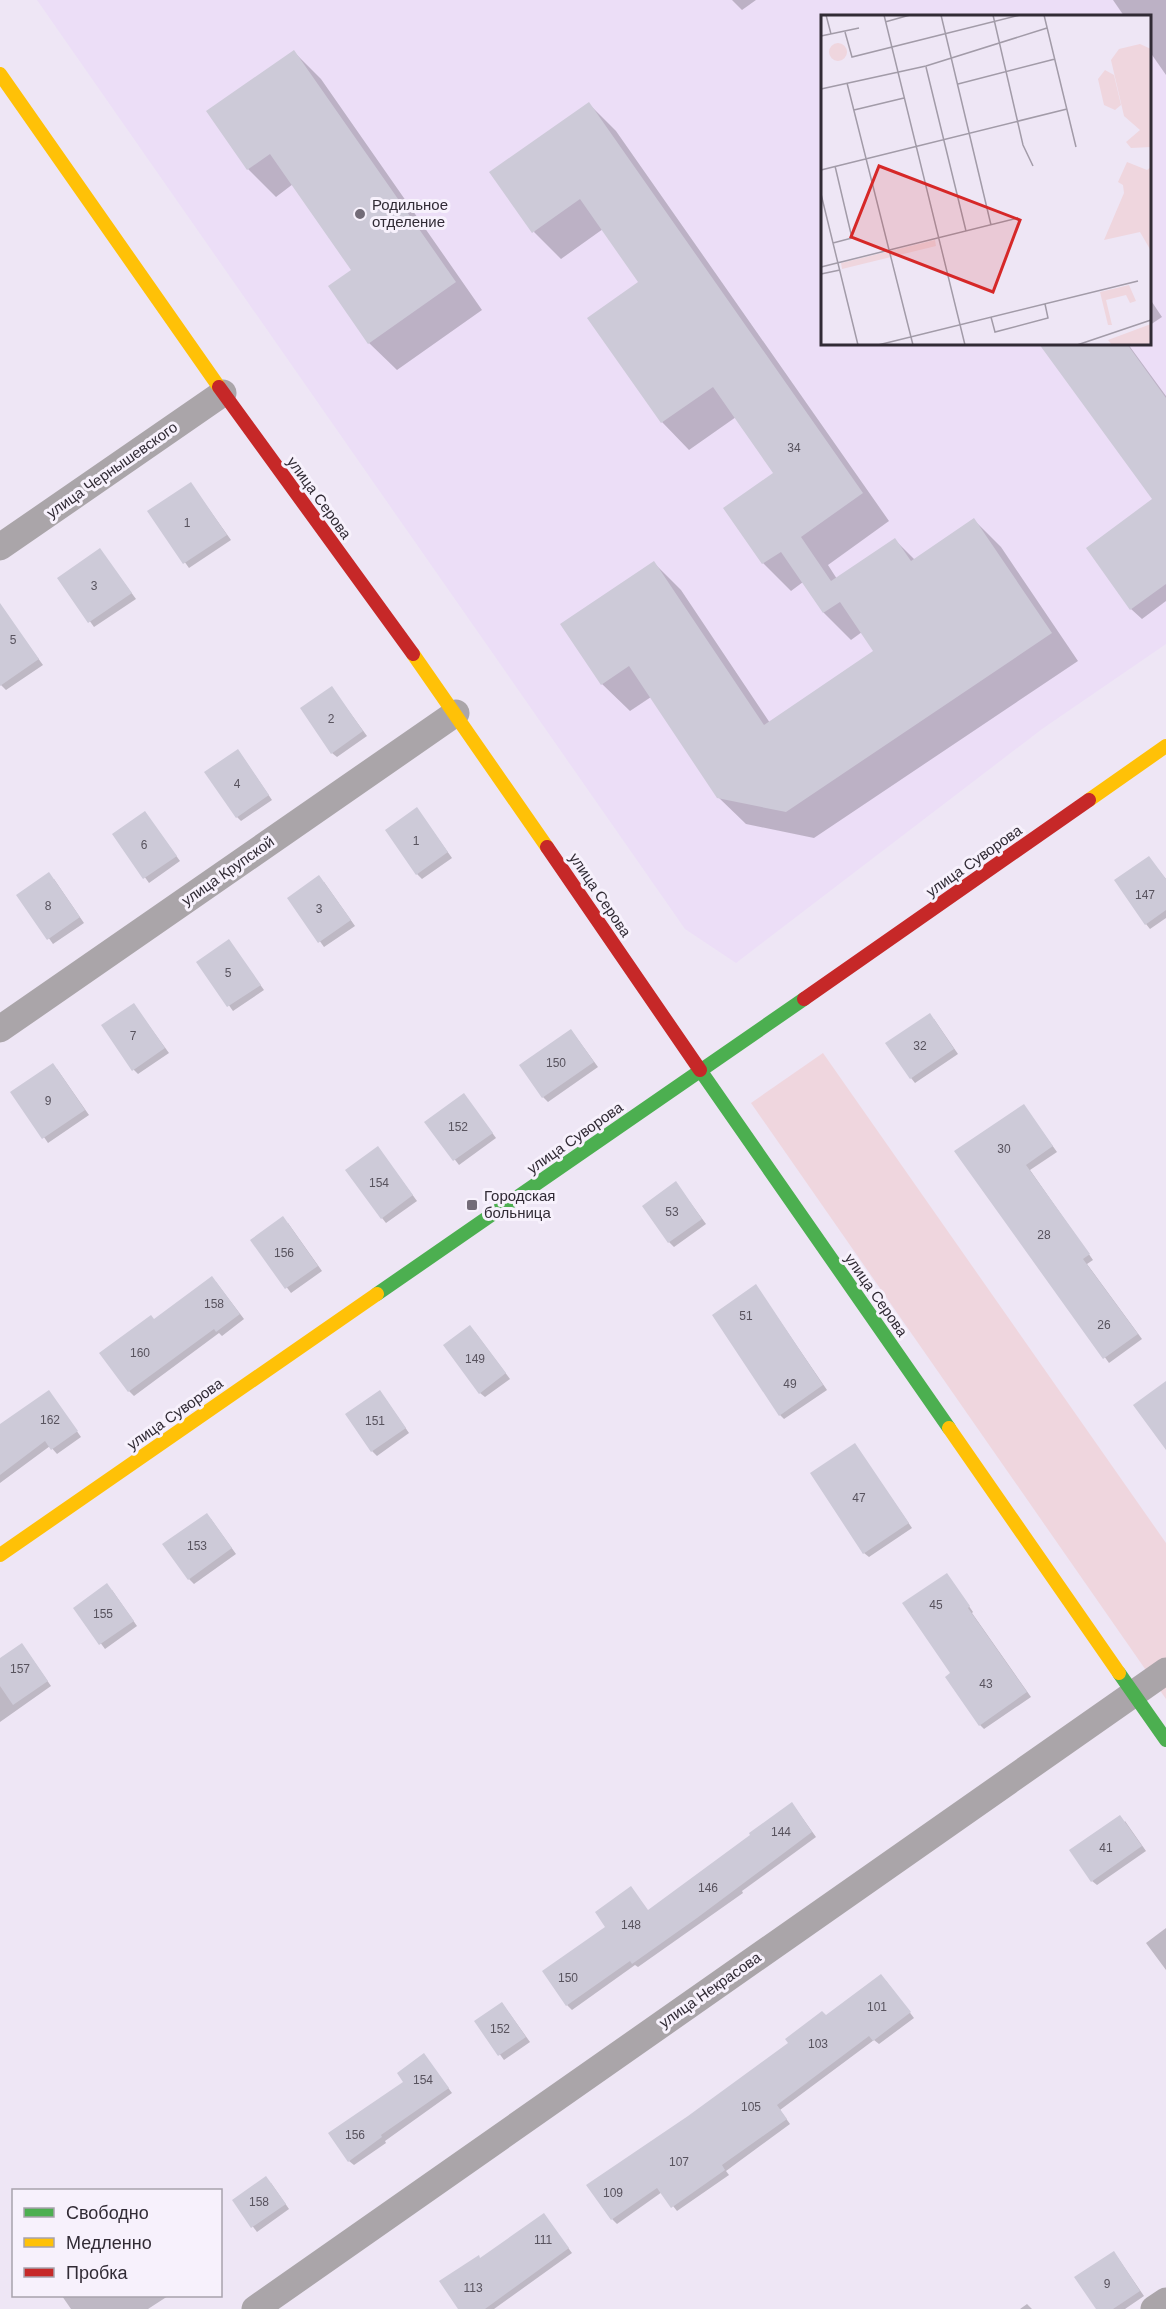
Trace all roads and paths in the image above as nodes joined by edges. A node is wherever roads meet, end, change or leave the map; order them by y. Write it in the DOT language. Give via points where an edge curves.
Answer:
graph roads {
  1 [pos="0,74"];
  2 [pos="223,393"];
  3 [pos="0,547"];
  4 [pos="456,713"];
  5 [pos="1166,746"];
  6 [pos="0,1029"];
  7 [pos="701,1071"];
  8 [pos="0,1555"];
  9 [pos="1166,1671"];
  10 [pos="1133,1693"];
  11 [pos="1166,1740"];
  12 [pos="1166,2301"];
  13 [pos="255,2309"];
  14 [pos="1154,2309"];
  1 -- 2 [label="street, улица Серова"];
  2 -- 3 [label="street, улица Чернышевского"];
  2 -- 4 [label="street, улица Серова"];
  4 -- 6 [label="street, улица Крупской"];
  4 -- 7 [label="street, улица Серова"];
  5 -- 7 [label="street, улица Суворова"];
  7 -- 8 [label="street, улица Суворова"];
  7 -- 10 [label="street, улица Серова"];
  9 -- 10 [label="street, улица Некрасова"];
  10 -- 11 [label="street, улица Серова"];
  10 -- 13 [label="street, улица Некрасова"];
  12 -- 14 [label="street"];
}
